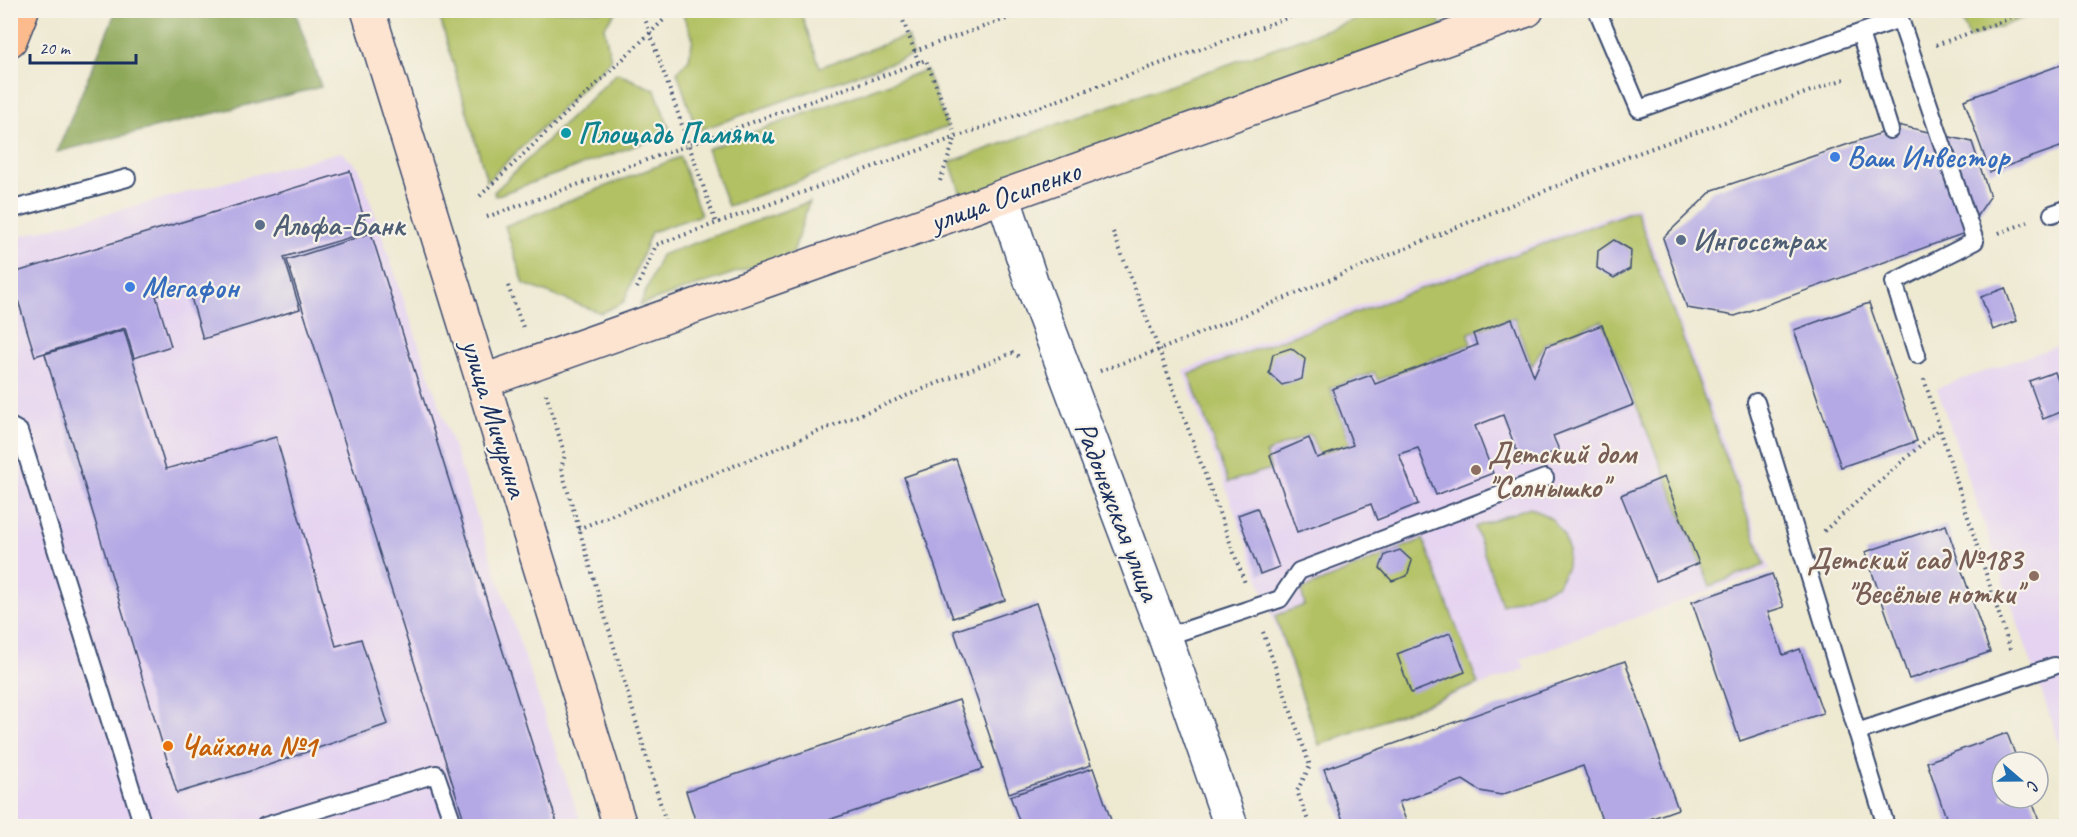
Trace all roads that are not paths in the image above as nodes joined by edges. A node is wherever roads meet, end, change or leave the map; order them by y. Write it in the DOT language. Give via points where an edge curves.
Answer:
graph roads {
  1 [pos="22,10"];
  2 [pos="368,10"];
  3 [pos="1527,10"];
  4 [pos="1598,10"];
  5 [pos="1899,15"];
  6 [pos="1460,22"];
  7 [pos="1860,33"];
  8 [pos="10,40"];
  9 [pos="1890,130"];
  10 [pos="127,178"];
  11 [pos="1003,196"];
  12 [pos="10,210"];
  13 [pos="1917,355"];
  14 [pos="484,381"];
  15 [pos="1756,402"];
  16 [pos="10,426"];
  17 [pos="1545,478"];
  18 [pos="1166,636"];
  19 [pos="2054,666"];
  20 [pos="1857,732"];
  21 [pos="143,826"];
  22 [pos="265,826"];
  23 [pos="454,826"];
  24 [pos="620,826"];
  25 [pos="1231,826"];
  26 [pos="1886,826"];
  1 -- 8 [label="main road"];
  2 -- 14 [label="main road, улица Мичурина"];
  3 -- 6 [label="main road, улица Осипенко"];
  4 -- 7 [label="lane" via="1639,109"];
  5 -- 7 [label="lane"];
  5 -- 13 [label="lane" via="1975,241 1894,282"];
  6 -- 11 [label="main road, улица Осипенко"];
  7 -- 9 [label="lane"];
  10 -- 12 [label="lane"];
  11 -- 14 [label="main road, улица Осипенко"];
  11 -- 18 [label="street, Радонежская улица" via="1031,281"];
  14 -- 24 [label="main road, улица Мичурина"];
  15 -- 20 [label="lane"];
  16 -- 21 [label="lane" via="20,431"];
  17 -- 18 [label="lane" via="1299,571 1280,599"];
  18 -- 25 [label="street, Радонежская улица"];
  19 -- 20 [label="lane"];
  20 -- 26 [label="lane"];
  22 -- 23 [label="lane" via="436,774"];
}
